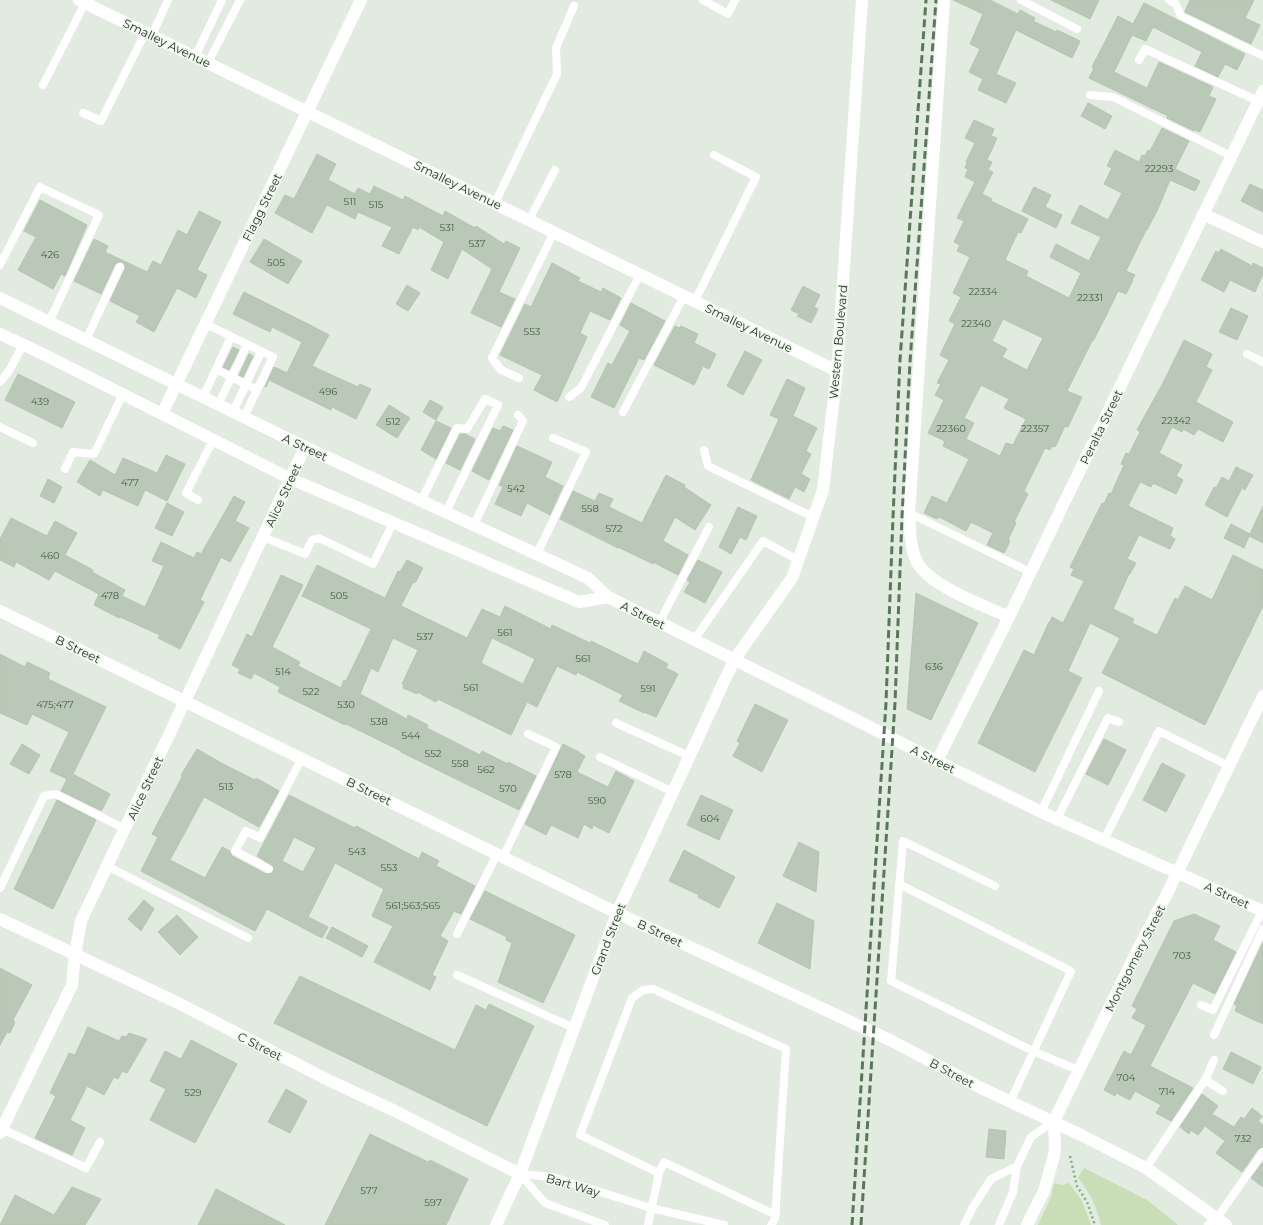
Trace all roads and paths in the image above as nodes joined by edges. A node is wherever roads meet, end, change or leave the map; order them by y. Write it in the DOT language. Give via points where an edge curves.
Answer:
graph roads {
  1 [pos="168,0"];
  2 [pos="222,0"];
  3 [pos="240,0"];
  4 [pos="361,0"];
  5 [pos="703,0"];
  6 [pos="735,0"];
  7 [pos="862,0"];
  8 [pos="944,0"];
  9 [pos="1021,0"];
  10 [pos="1169,0"];
  11 [pos="82,2"];
  12 [pos="574,6"];
  13 [pos="1077,29"];
  14 [pos="148,34"];
  15 [pos="1263,56"];
  16 [pos="195,57"];
  17 [pos="1139,60"];
  18 [pos="208,63"];
  19 [pos="43,85"];
  20 [pos="1090,95"];
  21 [pos="1261,96"];
  22 [pos="308,112"];
  23 [pos="83,113"];
  24 [pos="714,155"];
  25 [pos="1231,156"];
  26 [pos="555,170"];
  27 [pos="494,203"];
  28 [pos="1203,214"];
  29 [pos="529,220"];
  30 [pos="554,232"];
  31 [pos="1263,242"];
  32 [pos="0,266"];
  33 [pos="120,266"];
  34 [pos="640,274"];
  35 [pos="684,296"];
  36 [pos="0,298"];
  37 [pos="695,301"];
  38 [pos="49,322"];
  39 [pos="206,324"];
  40 [pos="0,334"];
  41 [pos="232,337"];
  42 [pos="86,340"];
  43 [pos="247,344"];
  44 [pos="23,345"];
  45 [pos="261,352"];
  46 [pos="1246,354"];
  47 [pos="1263,362"];
  48 [pos="216,369"];
  49 [pos="837,371"];
  50 [pos="232,377"];
  51 [pos="519,378"];
  52 [pos="0,382"];
  53 [pos="177,384"];
  54 [pos="246,384"];
  55 [pos="257,390"];
  56 [pos="123,394"];
  57 [pos="203,397"];
  58 [pos="569,397"];
  59 [pos="218,405"];
  60 [pos="233,412"];
  61 [pos="624,412"];
  62 [pos="162,414"];
  63 [pos="518,415"];
  64 [pos="244,417"];
  65 [pos="0,428"];
  66 [pos="553,438"];
  67 [pos="214,440"];
  68 [pos="33,443"];
  69 [pos="305,447"];
  70 [pos="704,450"];
  71 [pos="65,469"];
  72 [pos="290,479"];
  73 [pos="198,500"];
  74 [pos="421,501"];
  75 [pos="446,512"];
  76 [pos="909,514"];
  77 [pos="813,517"];
  78 [pos="393,523"];
  79 [pos="474,525"];
  80 [pos="708,527"];
  81 [pos="263,537"];
  82 [pos="537,554"];
  83 [pos="798,560"];
  84 [pos="1030,572"];
  85 [pos="608,597"];
  86 [pos="0,611"];
  87 [pos="1009,617"];
  88 [pos="659,623"];
  89 [pos="694,640"];
  90 [pos="734,660"];
  91 [pos="1099,690"];
  92 [pos="1263,696"];
  93 [pos="186,701"];
  94 [pos="1120,722"];
  95 [pos="616,723"];
  96 [pos="528,734"];
  97 [pos="689,756"];
  98 [pos="600,757"];
  99 [pos="302,758"];
  100 [pos="937,761"];
  101 [pos="1229,766"];
  102 [pos="673,792"];
  103 [pos="1041,812"];
  104 [pos="1057,819"];
  105 [pos="125,829"];
  106 [pos="1104,840"];
  107 [pos="500,855"];
  108 [pos="107,866"];
  109 [pos="269,869"];
  110 [pos="1177,872"];
  111 [pos="899,884"];
  112 [pos="995,886"];
  113 [pos="0,888"];
  114 [pos="1263,911"];
  115 [pos="617,913"];
  116 [pos="0,919"];
  117 [pos="1263,929"];
  118 [pos="457,934"];
  119 [pos="248,938"];
  120 [pos="75,955"];
  121 [pos="457,975"];
  122 [pos="1201,1005"];
  123 [pos="574,1028"];
  124 [pos="1214,1035"];
  125 [pos="1033,1051"];
  126 [pos="1214,1060"];
  127 [pos="1078,1070"];
  128 [pos="1205,1080"];
  129 [pos="1223,1091"];
  130 [pos="1010,1102"];
  131 [pos="1054,1121"];
  132 [pos="1,1130"];
  133 [pos="100,1142"];
  134 [pos="1263,1152"];
  135 [pos="1070,1156"];
  136 [pos="1017,1166"];
  137 [pos="1146,1168"];
  138 [pos="659,1173"];
  139 [pos="520,1174"];
  140 [pos="651,1208"];
  141 [pos="776,1216"];
  142 [pos="1217,1223"];
  143 [pos="496,1225"];
  144 [pos="605,1225"];
  145 [pos="648,1225"];
  146 [pos="724,1225"];
  147 [pos="771,1225"];
  148 [pos="964,1225"];
  149 [pos="999,1225"];
  150 [pos="1027,1225"];
  151 [pos="1095,1225"];
  1 -- 14 [label="lane"];
  2 -- 16 [label="lane"];
  3 -- 18 [label="lane"];
  4 -- 22 [label="street, Flagg Street"];
  5 -- 6 [label="lane" via="728,14"];
  7 -- 49 [label="street, Western Boulevard"];
  8 -- 76 [label="street"];
  9 -- 13 [label="lane"];
  10 -- 15 [label="lane" via="1176,4 1181,16"];
  11 -- 14 [label="street, Smalley Avenue"];
  11 -- 19 [label="lane"];
  12 -- 27 [label="lane" via="556,48 556,74"];
  14 -- 16 [label="street, Smalley Avenue"];
  14 -- 23 [label="lane" via="102,121"];
  16 -- 18 [label="street, Smalley Avenue"];
  17 -- 21 [label="lane" via="1146,49"];
  18 -- 22 [label="street, Smalley Avenue"];
  20 -- 25 [label="lane" via="1113,97"];
  21 -- 25 [label="street, Peralta Street"];
  22 -- 27 [label="street, Smalley Avenue"];
  22 -- 39 [label="street, Flagg Street"];
  24 -- 37 [label="lane" via="756,177"];
  25 -- 28 [label="street, Peralta Street"];
  26 -- 29 [label="lane"];
  27 -- 29 [label="street, Smalley Avenue"];
  28 -- 31 [label="street"];
  28 -- 84 [label="street, Peralta Street"];
  29 -- 30 [label="street, Smalley Avenue"];
  30 -- 34 [label="street, Smalley Avenue"];
  30 -- 51 [label="lane" via="492,358 501,370"];
  32 -- 38 [label="lane" via="40,187 98,215"];
  33 -- 42 [label="lane"];
  34 -- 35 [label="street, Smalley Avenue"];
  34 -- 58 [label="lane" via="582,388"];
  35 -- 37 [label="street, Smalley Avenue"];
  35 -- 61 [label="lane"];
  36 -- 38 [label="street, A Street"];
  37 -- 49 [label="street, Smalley Avenue"];
  38 -- 42 [label="street, A Street"];
  39 -- 41 [label="lane"];
  39 -- 53 [label="street, Flagg Street"];
  40 -- 44 [label="street, A Street"];
  41 -- 43 [label="lane"];
  41 -- 48 [label="lane"];
  42 -- 53 [label="street, A Street"];
  43 -- 45 [label="lane"];
  43 -- 50 [label="lane"];
  44 -- 52 [label="lane"];
  44 -- 56 [label="street, A Street"];
  45 -- 54 [label="lane"];
  45 -- 55 [label="lane" via="273,357"];
  46 -- 47 [label="lane"];
  48 -- 50 [label="lane"];
  48 -- 57 [label="lane"];
  49 -- 77 [label="street, Western Boulevard" via="823,490"];
  50 -- 54 [label="lane"];
  50 -- 59 [label="lane"];
  53 -- 57 [label="street, A Street"];
  53 -- 62 [label="street, Flagg Street"];
  54 -- 55 [label="lane"];
  54 -- 60 [label="lane"];
  55 -- 64 [label="lane"];
  56 -- 62 [label="street, A Street"];
  56 -- 71 [label="lane" via="94,454 73,452"];
  57 -- 59 [label="street, A Street"];
  59 -- 60 [label="street, A Street"];
  60 -- 64 [label="street, A Street"];
  62 -- 67 [label="street, A Street"];
  63 -- 79 [label="lane" via="523,421"];
  64 -- 69 [label="street, A Street"];
  65 -- 68 [label="lane"];
  66 -- 82 [label="lane" via="586,452"];
  67 -- 72 [label="street, A Street"];
  67 -- 73 [label="lane" via="186,493"];
  69 -- 72 [label="street, Alice Street"];
  69 -- 74 [label="street, A Street"];
  70 -- 77 [label="lane" via="708,466"];
  72 -- 78 [label="street, A Street"];
  72 -- 81 [label="street, Alice Street"];
  74 -- 75 [label="street, A Street"];
  74 -- 75 [label="lane" via="457,428 467,429 485,399 498,405"];
  75 -- 79 [label="street, A Street"];
  76 -- 84 [label="lane"];
  76 -- 87 [label="street" via="910,538 917,562 930,578"];
  77 -- 83 [label="street, Western Boulevard"];
  78 -- 81 [label="lane" via="373,564 319,538 312,540 305,554"];
  78 -- 85 [label="street, A Street" via="579,602"];
  79 -- 82 [label="street, A Street"];
  80 -- 88 [label="lane"];
  81 -- 93 [label="street, Alice Street"];
  82 -- 85 [label="street, A Street" via="588,578"];
  83 -- 89 [label="lane" via="763,541"];
  83 -- 90 [label="street, Western Boulevard" via="792,578"];
  84 -- 87 [label="street, Peralta Street"];
  85 -- 88 [label="street, A Street"];
  86 -- 93 [label="street, B Street"];
  87 -- 100 [label="street, Peralta Street"];
  88 -- 89 [label="street, A Street"];
  89 -- 90 [label="street, A Street"];
  90 -- 97 [label="street, Grand Street"];
  90 -- 100 [label="street, A Street"];
  91 -- 103 [label="lane"];
  92 -- 101 [label="street, Montgomery Street"];
  93 -- 99 [label="street, B Street"];
  93 -- 105 [label="street, Alice Street"];
  94 -- 104 [label="lane" via="1108,718"];
  95 -- 97 [label="lane"];
  96 -- 107 [label="lane" via="556,747"];
  97 -- 102 [label="street, Grand Street"];
  98 -- 102 [label="lane"];
  99 -- 107 [label="street, B Street"];
  99 -- 109 [label="lane" via="260,838 246,831 235,851"];
  100 -- 103 [label="street, A Street"];
  101 -- 106 [label="lane" via="1159,731"];
  101 -- 110 [label="street, Montgomery Street"];
  102 -- 115 [label="street, Grand Street"];
  103 -- 104 [label="street, A Street"];
  104 -- 106 [label="street, A Street"];
  105 -- 108 [label="street, Alice Street"];
  105 -- 113 [label="lane" via="56,794 44,796"];
  106 -- 110 [label="street, A Street"];
  107 -- 115 [label="street, B Street"];
  107 -- 118 [label="lane"];
  108 -- 119 [label="lane"];
  108 -- 120 [label="street, Alice Street" via="81,921"];
  110 -- 114 [label="street, A Street"];
  110 -- 127 [label="street, Montgomery Street"];
  111 -- 112 [label="lane" via="903,841"];
  111 -- 125 [label="lane" via="891,980"];
  111 -- 125 [label="lane" via="1071,971"];
  114 -- 122 [label="lane" via="1213,1010"];
  115 -- 123 [label="street, Grand Street"];
  115 -- 130 [label="street, B Street" via="890,1040"];
  116 -- 120 [label="street, C Street"];
  117 -- 124 [label="lane"];
  120 -- 132 [label="street, Alice Street" via="72,985"];
  120 -- 139 [label="street, C Street" via="178,1003"];
  121 -- 123 [label="lane"];
  123 -- 139 [label="street, Grand Street"];
  125 -- 127 [label="lane"];
  125 -- 130 [label="lane"];
  126 -- 128 [label="lane"];
  127 -- 131 [label="street, Montgomery Street"];
  128 -- 129 [label="lane"];
  128 -- 137 [label="lane"];
  130 -- 131 [label="street, B Street"];
  131 -- 136 [label="lane" via="1031,1137"];
  131 -- 137 [label="street, B Street"];
  131 -- 150 [label="street, Montgomery Street" via="1054,1156 1044,1191"];
  132 -- 133 [label="lane" via="86,1168"];
  134 -- 142 [label="lane"];
  135 -- 151 [label="path" via="1077,1186 1088,1202"];
  136 -- 148 [label="lane" via="991,1179"];
  136 -- 149 [label="lane" via="1013,1192"];
  137 -- 142 [label="street, B Street" via="1179,1190"];
  138 -- 140 [label="lane"];
  138 -- 141 [label="lane" via="664,1162"];
  138 -- 141 [label="lane" via="580,1135 632,998 643,990 653,989 786,1049"];
  139 -- 140 [label="lane, Bart Way" via="553,1177"];
  139 -- 143 [label="street, Grand Street"];
  139 -- 144 [label="lane, Bart Way" via="545,1203"];
  140 -- 145 [label="lane"];
  140 -- 146 [label="lane, Bart Way"];
  141 -- 147 [label="lane"];
}
